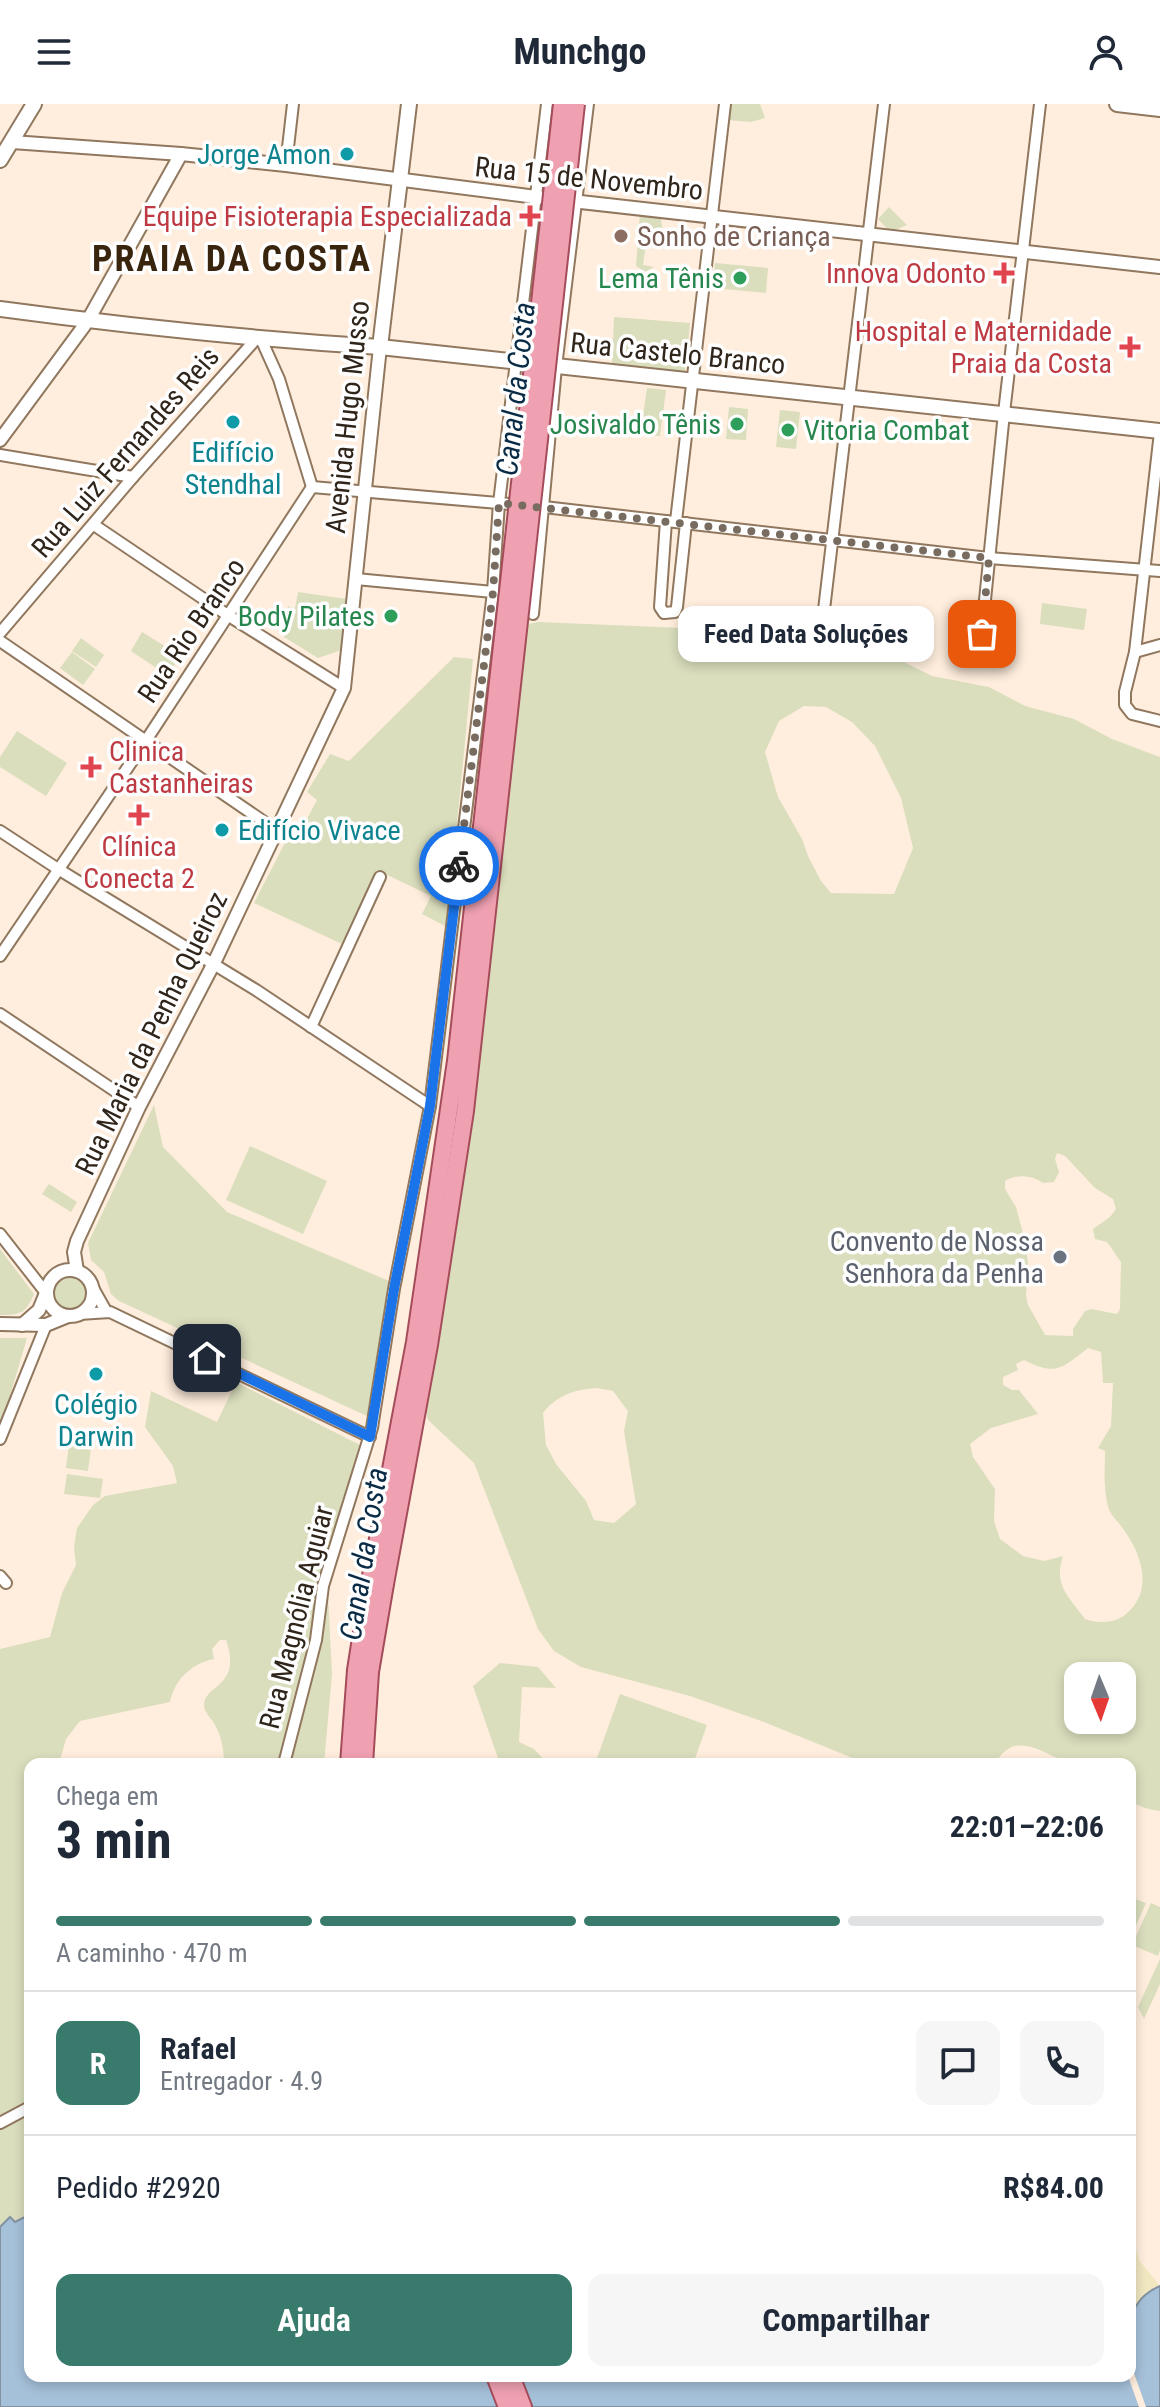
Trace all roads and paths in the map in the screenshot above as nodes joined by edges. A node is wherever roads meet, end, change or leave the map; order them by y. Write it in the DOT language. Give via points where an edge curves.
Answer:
graph roads {
  1 [pos="34,104"];
  2 [pos="293,104"];
  3 [pos="409,104"];
  4 [pos="547,104"];
  5 [pos="562,104"];
  6 [pos="576,104"];
  7 [pos="588,104"];
  8 [pos="725,104"];
  9 [pos="884,104"];
  10 [pos="1040,104"];
  11 [pos="1117,104"];
  12 [pos="1160,109"];
  13 [pos="12,142"];
  14 [pos="181,154"];
  15 [pos="0,160"];
  16 [pos="286,165"];
  17 [pos="400,180"];
  18 [pos="536,197"];
  19 [pos="574,200"];
  20 [pos="713,216"];
  21 [pos="869,234"];
  22 [pos="1022,251"];
  23 [pos="1160,267"];
  24 [pos="0,309"];
  25 [pos="87,322"];
  26 [pos="258,339"];
  27 [pos="380,347"];
  28 [pos="516,362"];
  29 [pos="555,366"];
  30 [pos="691,382"];
  31 [pos="850,397"];
  32 [pos="1004,413"];
  33 [pos="1160,432"];
  34 [pos="0,440"];
  35 [pos="0,455"];
  36 [pos="133,477"];
  37 [pos="312,487"];
  38 [pos="364,493"];
  39 [pos="499,503"];
  40 [pos="540,506"];
  41 [pos="676,522"];
  42 [pos="94,525"];
  43 [pos="832,541"];
  44 [pos="989,558"];
  45 [pos="1145,569"];
  46 [pos="662,570"];
  47 [pos="1160,571"];
  48 [pos="680,572"];
  49 [pos="356,579"];
  50 [pos="493,592"];
  51 [pos="533,614"];
  52 [pos="229,616"];
  53 [pos="0,633"];
  54 [pos="821,635"];
  55 [pos="0,641"];
  56 [pos="1160,645"];
  57 [pos="1135,652"];
  58 [pos="979,659"];
  59 [pos="344,688"];
  60 [pos="1160,721"];
  61 [pos="147,739"];
  62 [pos="276,830"];
  63 [pos="0,831"];
  64 [pos="58,869"];
  65 [pos="380,877"];
  66 [pos="0,956"];
  67 [pos="214,963"];
  68 [pos="0,1014"];
  69 [pos="311,1027"];
  70 [pos="430,1106"];
  71 [pos="139,1107"];
  72 [pos="0,1234"];
  73 [pos="77,1271"];
  74 [pos="93,1288"];
  75 [pos="46,1293"];
  76 [pos="106,1311"];
  77 [pos="74,1315"];
  78 [pos="0,1324"];
  79 [pos="22,1325"];
  80 [pos="46,1325"];
  81 [pos="2,1437"];
  82 [pos="370,1437"];
  83 [pos="286,1758"];
  84 [pos="350,1758"];
  85 [pos="364,1758"];
  86 [pos="24,2110"];
  87 [pos="0,2123"];
  88 [pos="497,2382"];
  89 [pos="513,2382"];
  90 [pos="507,2407"];
  91 [pos="523,2407"];
  1 -- 13 [label="main road"];
  2 -- 16 [label="street"];
  3 -- 17 [label="main road, Avenida Hugo Musso"];
  4 -- 18 [label="street, Rua Magnólia Aguiar"];
  5 -- 84 [label="main road, bridge" via="454,1076 415,1342 360,1640"];
  6 -- 85 [label="main road, bridge" via="471,1063 429,1345 374,1642"];
  7 -- 19 [label="street"];
  8 -- 20 [label="street"];
  9 -- 21 [label="street"];
  10 -- 22 [label="street"];
  11 -- 12 [label="main road"];
  13 -- 14 [label="street, Rua 15 de Novembro"];
  13 -- 15 [label="main road"];
  14 -- 16 [label="street, Rua 15 de Novembro"];
  14 -- 25 [label="street"];
  16 -- 17 [label="street, Rua 15 de Novembro"];
  17 -- 18 [label="street, Rua 15 de Novembro"];
  17 -- 27 [label="main road, Avenida Hugo Musso"];
  18 -- 19 [label="street, Rua 15 de Novembro, bridge"];
  18 -- 28 [label="street, Rua Magnólia Aguiar"];
  19 -- 20 [label="street, Rua 15 de Novembro"];
  19 -- 29 [label="street"];
  20 -- 21 [label="street, Rua 15 de Novembro"];
  20 -- 30 [label="street"];
  21 -- 22 [label="street, Rua 15 de Novembro"];
  21 -- 31 [label="street"];
  22 -- 23 [label="street, Rua 15 de Novembro"];
  22 -- 32 [label="street"];
  24 -- 25 [label="main road, Rua Castelo Branco"];
  25 -- 26 [label="main road, Rua Castelo Branco"];
  25 -- 34 [label="street"];
  26 -- 27 [label="main road, Rua Castelo Branco"];
  26 -- 36 [label="street, Rua Luiz Fernandes Reis"];
  26 -- 37 [label="street" via="279,379"];
  27 -- 28 [label="main road, Rua Castelo Branco"];
  27 -- 38 [label="street, Avenida Hugo Musso"];
  28 -- 29 [label="main road, Rua Castelo Branco, bridge"];
  28 -- 39 [label="street, Rua Magnólia Aguiar"];
  29 -- 30 [label="main road, Rua Castelo Branco"];
  29 -- 40 [label="street"];
  30 -- 31 [label="main road, Rua Castelo Branco"];
  30 -- 41 [label="street"];
  31 -- 32 [label="main road, Rua Castelo Branco"];
  31 -- 43 [label="street"];
  32 -- 33 [label="main road, Rua Castelo Branco"];
  32 -- 44 [label="street"];
  33 -- 45 [label="street"];
  35 -- 36 [label="street"];
  36 -- 42 [label="street, Rua Luiz Fernandes Reis"];
  37 -- 38 [label="street"];
  37 -- 52 [label="street, Rua Rio Branco"];
  38 -- 39 [label="street"];
  38 -- 49 [label="street, Avenida Hugo Musso"];
  39 -- 40 [label="street, bridge"];
  39 -- 50 [label="street, Rua Magnólia Aguiar"];
  40 -- 41 [label="street"];
  40 -- 51 [label="street"];
  41 -- 43 [label="street"];
  41 -- 46 [label="street"];
  41 -- 48 [label="street"];
  42 -- 52 [label="street"];
  42 -- 53 [label="street, Rua Luiz Fernandes Reis"];
  43 -- 44 [label="street"];
  43 -- 54 [label="street"];
  44 -- 45 [label="street"];
  44 -- 58 [label="street"];
  45 -- 47 [label="street"];
  45 -- 57 [label="street"];
  46 -- 48 [label="street"];
  46 -- 48 [label="street" via="664,613 676,610"];
  49 -- 50 [label="street"];
  49 -- 59 [label="street, Avenida Hugo Musso"];
  50 -- 70 [label="street, Rua Magnólia Aguiar"];
  52 -- 59 [label="street"];
  52 -- 61 [label="street, Rua Rio Branco"];
  55 -- 61 [label="street"];
  56 -- 57 [label="street"];
  57 -- 60 [label="street" via="1125,705 1132,714"];
  59 -- 62 [label="street, Rua Maria da Penha Queiroz"];
  61 -- 62 [label="street"];
  61 -- 64 [label="street, Rua Rio Branco"];
  62 -- 67 [label="street, Rua Maria da Penha Queiroz"];
  63 -- 64 [label="street"];
  64 -- 66 [label="street, Rua Rio Branco"];
  64 -- 67 [label="street"];
  65 -- 69 [label="street"];
  67 -- 69 [label="street"];
  67 -- 71 [label="street, Rua Maria da Penha Queiroz"];
  68 -- 71 [label="street"];
  69 -- 70 [label="street"];
  70 -- 82 [label="street, Rua Magnólia Aguiar"];
  71 -- 73 [label="street, Rua Maria da Penha Queiroz" via="77,1241"];
  72 -- 75 [label="street"];
  73 -- 74 [label="street"];
  73 -- 75 [label="street" via="54,1276"];
  74 -- 76 [label="street"];
  74 -- 77 [label="street" via="91,1303"];
  75 -- 77 [label="street" via="54,1310"];
  75 -- 79 [label="street" via="39,1310"];
  76 -- 77 [label="street"];
  76 -- 82 [label="street"];
  77 -- 80 [label="street"];
  78 -- 79 [label="street"];
  79 -- 80 [label="street"];
  80 -- 81 [label="street"];
  82 -- 83 [label="street, Rua Magnólia Aguiar" via="323,1586"];
  86 -- 87 [label="street"];
  88 -- 90 [label="main road"];
  89 -- 91 [label="main road"];
}
